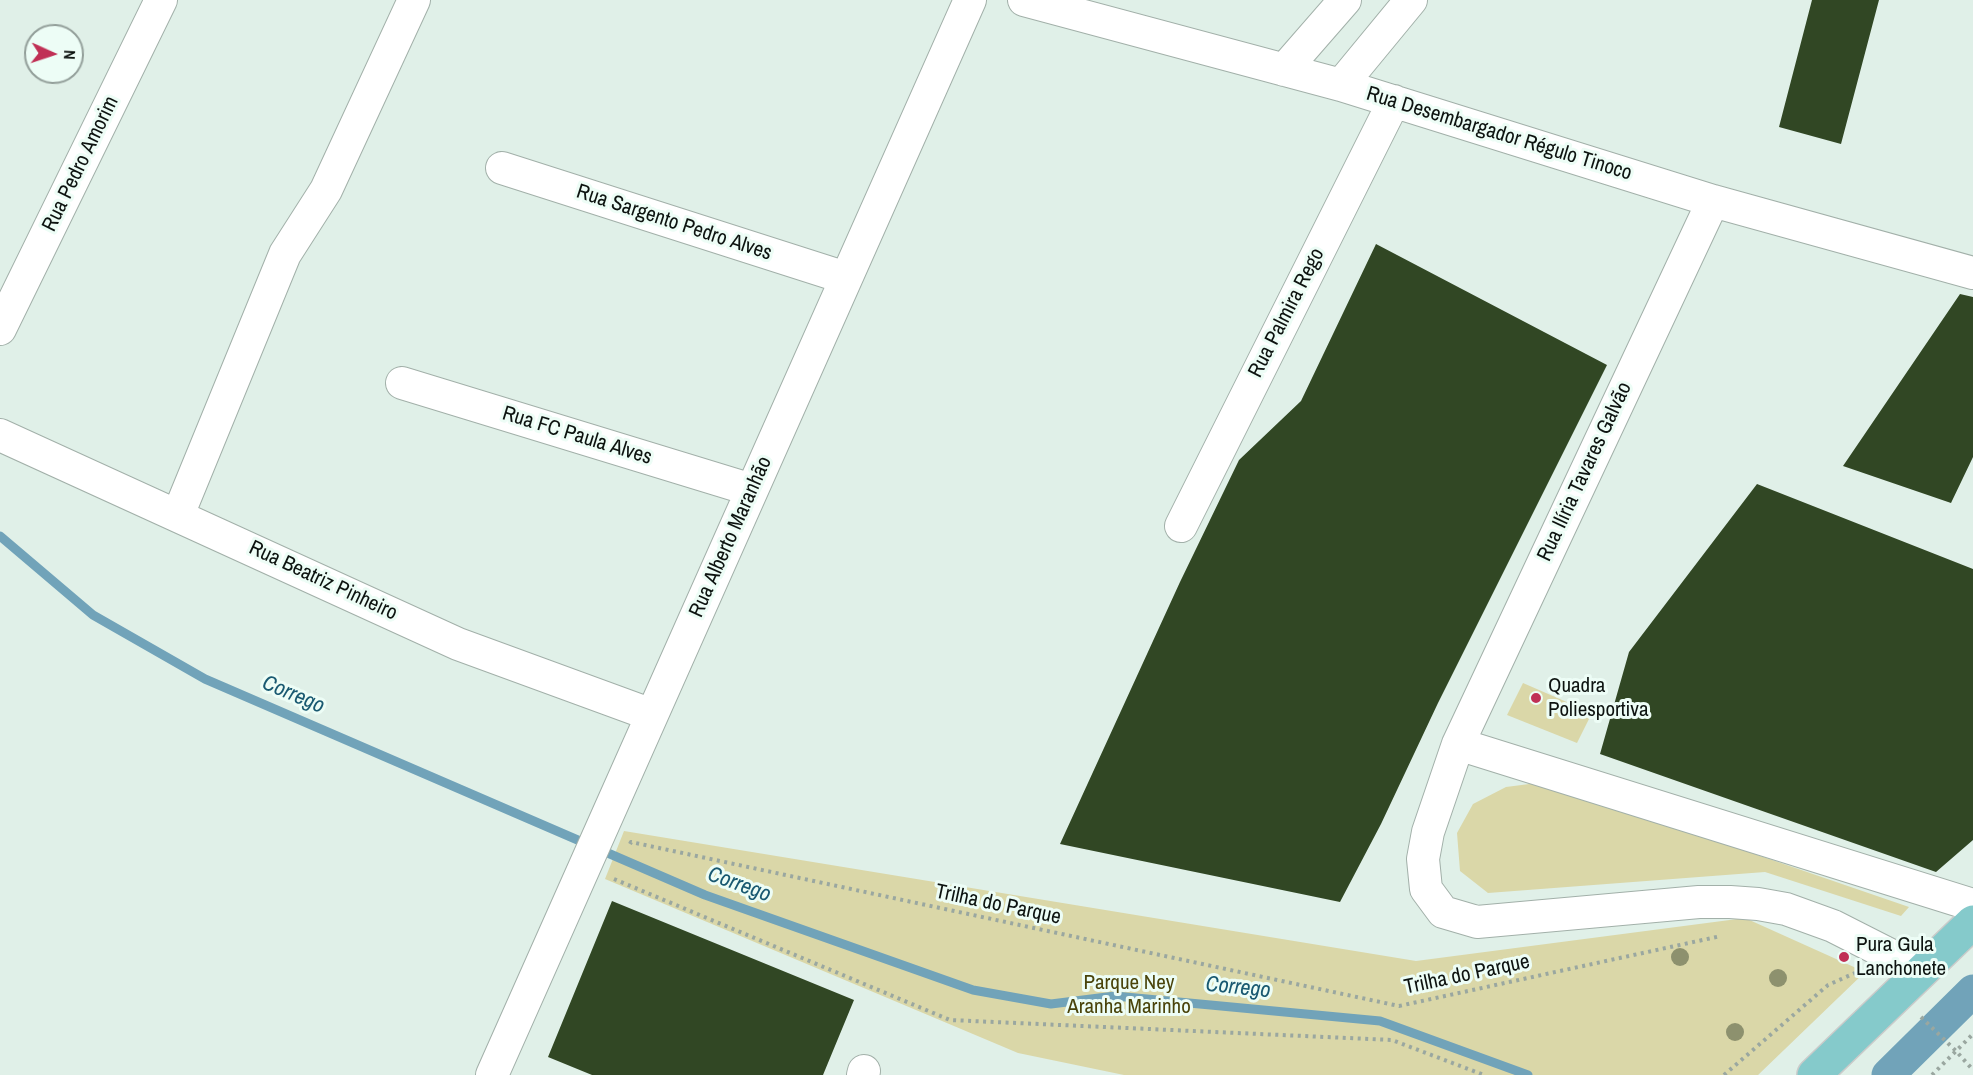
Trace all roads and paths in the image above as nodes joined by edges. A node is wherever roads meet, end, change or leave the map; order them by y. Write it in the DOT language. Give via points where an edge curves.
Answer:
graph roads {
  1 [pos="161,0"];
  2 [pos="414,0"];
  3 [pos="970,0"];
  4 [pos="1024,0"];
  5 [pos="1345,0"];
  6 [pos="1411,0"];
  7 [pos="1284,70"];
  8 [pos="1341,85"];
  9 [pos="1394,101"];
  10 [pos="502,168"];
  11 [pos="1713,201"];
  12 [pos="1973,273"];
  13 [pos="846,278"];
  14 [pos="0,329"];
  15 [pos="402,383"];
  16 [pos="0,435"];
  17 [pos="752,490"];
  18 [pos="178,515"];
  19 [pos="1181,526"];
  20 [pos="652,715"];
  21 [pos="1458,744"];
  22 [pos="631,842"];
  23 [pos="612,879"];
  24 [pos="1973,905"];
  25 [pos="1973,922"];
  26 [pos="1731,934"];
  27 [pos="1906,966"];
  28 [pos="1928,1023"];
  29 [pos="1973,1034"];
  30 [pos="1956,1051"];
  31 [pos="1973,1070"];
  32 [pos="492,1075"];
  33 [pos="1484,1075"];
  34 [pos="1724,1075"];
  35 [pos="1814,1075"];
  36 [pos="1932,1075"];
  1 -- 14 [label="street, Rua Pedro Amorim"];
  2 -- 18 [label="street" via="326,190 285,254"];
  3 -- 13 [label="street, Rua Alberto Maranhão"];
  4 -- 7 [label="street, Rua Desembargador Régulo Tinoco"];
  5 -- 7 [label="street"];
  6 -- 8 [label="street"];
  7 -- 8 [label="street, Rua Desembargador Régulo Tinoco"];
  8 -- 9 [label="street, Rua Desembargador Régulo Tinoco"];
  9 -- 11 [label="street, Rua Desembargador Régulo Tinoco"];
  9 -- 19 [label="street, Rua Palmira Rego"];
  10 -- 13 [label="street, Rua Sargento Pedro Alves"];
  11 -- 12 [label="street, Rua Desembargador Régulo Tinoco"];
  11 -- 21 [label="street, Rua Ilíria Tavares Galvão"];
  13 -- 17 [label="street, Rua Alberto Maranhão"];
  15 -- 17 [label="street, Rua FC Paula Alves"];
  16 -- 18 [label="street, Rua Beatriz Pinheiro"];
  17 -- 20 [label="street, Rua Alberto Maranhão"];
  18 -- 20 [label="street, Rua Beatriz Pinheiro" via="458,644"];
  20 -- 32 [label="street, Rua Alberto Maranhão"];
  21 -- 24 [label="street"];
  21 -- 27 [label="street, Rua Ilíria Tavares Galvão" via="1428,832 1423,859 1426,889 1443,912 1477,922 1699,902 1758,904 1812,917"];
  22 -- 26 [label="path, Trilha do Parque" via="1399,1006"];
  23 -- 33 [label="path" via="950,1020 1392,1041"];
  25 -- 27 [label="main road"];
  27 -- 34 [label="path" via="1828,984"];
  27 -- 35 [label="main road"];
  28 -- 30 [label="path"];
  29 -- 30 [label="path"];
  30 -- 31 [label="path"];
  30 -- 36 [label="path"];
}
